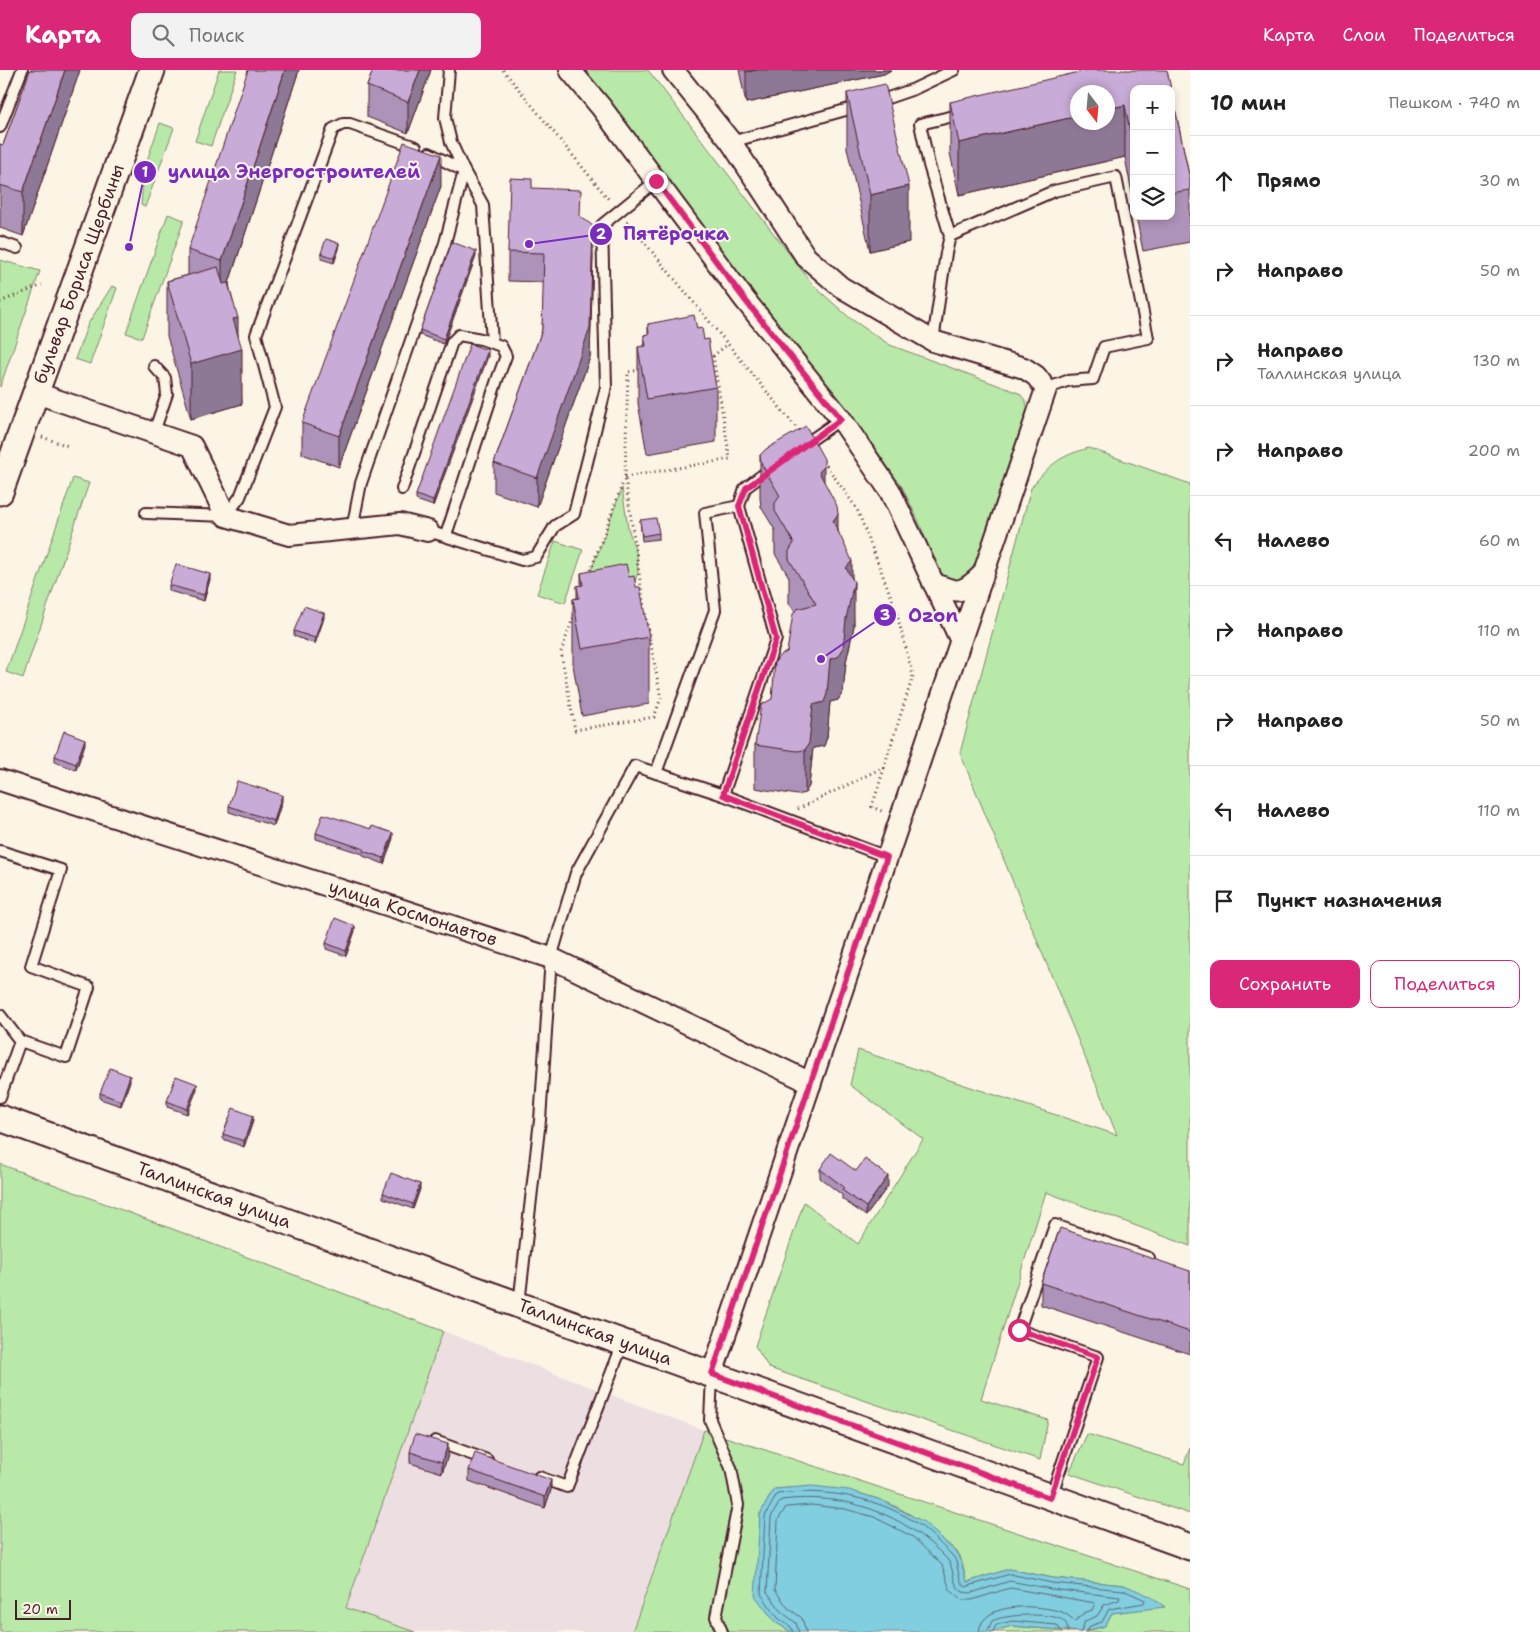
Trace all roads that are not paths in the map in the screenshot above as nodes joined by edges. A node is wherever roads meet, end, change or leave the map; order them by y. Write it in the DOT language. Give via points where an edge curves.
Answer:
graph roads {
  1 [pos="22,70"];
  2 [pos="152,70"];
  3 [pos="449,70"];
  4 [pos="570,70"];
  5 [pos="673,70"];
  6 [pos="954,70"];
  7 [pos="977,111"];
  8 [pos="0,127"];
  9 [pos="731,142"];
  10 [pos="464,171"];
  11 [pos="656,181"];
  12 [pos="950,236"];
  13 [pos="0,242"];
  14 [pos="17,248"];
  15 [pos="933,341"];
  16 [pos="492,342"];
  17 [pos="154,366"];
  18 [pos="1046,389"];
  19 [pos="36,394"];
  20 [pos="841,419"];
  21 [pos="154,432"];
  22 [pos="793,453"];
  23 [pos="6,456"];
  24 [pos="777,465"];
  25 [pos="402,489"];
  26 [pos="0,492"];
  27 [pos="739,506"];
  28 [pos="146,513"];
  29 [pos="226,516"];
  30 [pos="352,529"];
  31 [pos="437,533"];
  32 [pos="982,575"];
  33 [pos="933,583"];
  34 [pos="960,639"];
  35 [pos="656,773"];
  36 [pos="0,780"];
  37 [pos="723,795"];
  38 [pos="0,851"];
  39 [pos="887,857"];
  40 [pos="551,958"];
  41 [pos="0,1015"];
  42 [pos="20,1042"];
  43 [pos="811,1083"];
  44 [pos="0,1097"];
  45 [pos="0,1118"];
  46 [pos="1163,1263"];
  47 [pos="518,1304"];
  48 [pos="623,1342"];
  49 [pos="712,1374"];
  50 [pos="425,1438"];
  51 [pos="496,1463"];
  52 [pos="532,1475"];
  53 [pos="1050,1498"];
  54 [pos="1190,1547"];
  55 [pos="722,1632"];
  1 -- 8 [label="lane"];
  2 -- 19 [label="street, бульвар Бориса Щербины"];
  3 -- 10 [label="lane" via="445,118"];
  4 -- 11 [label="street"];
  5 -- 9 [label="street"];
  6 -- 9 [label="lane" via="883,101"];
  7 -- 12 [label="lane" via="920,124"];
  9 -- 15 [label="street" via="806,257 841,287"];
  10 -- 16 [label="lane" via="483,205"];
  10 -- 29 [label="lane" via="420,148 350,124 333,129 256,335 274,407 240,497"];
  10 -- 30 [label="lane" via="445,242 361,483"];
  11 -- 20 [label="street" via="745,300"];
  11 -- 31 [label="lane" via="602,225 606,387 574,514 555,526 536,557 522,560"];
  12 -- 15 [label="lane"];
  12 -- 18 [label="lane" via="1054,191 1116,177 1148,338 1104,347 1093,379 1068,381"];
  13 -- 14 [label="lane"];
  15 -- 18 [label="street" via="1024,368"];
  16 -- 25 [label="lane" via="460,335 452,342"];
  16 -- 31 [label="lane" via="502,346 506,356"];
  17 -- 21 [label="lane" via="165,378 167,394"];
  18 -- 32 [label="street"];
  19 -- 21 [label="street"];
  19 -- 23 [label="street, бульвар Бориса Щербины"];
  20 -- 22 [label="lane"];
  20 -- 33 [label="street" via="890,491"];
  21 -- 29 [label="street" via="192,446"];
  23 -- 26 [label="street, бульвар Бориса Щербины"];
  24 -- 27 [label="lane" via="746,488"];
  27 -- 35 [label="lane" via="705,513 715,610"];
  27 -- 37 [label="lane" via="776,639"];
  28 -- 29 [label="lane"];
  29 -- 30 [label="street" via="288,534"];
  30 -- 31 [label="street" via="400,524"];
  32 -- 33 [label="street" via="965,590 952,591"];
  32 -- 34 [label="street"];
  33 -- 34 [label="street"];
  34 -- 39 [label="street"];
  35 -- 37 [label="lane"];
  35 -- 40 [label="lane" via="635,766 576,872"];
  36 -- 40 [label="street, улица Космонавтов"];
  37 -- 39 [label="lane"];
  38 -- 42 [label="lane" via="61,870 31,966 89,987 66,1057"];
  39 -- 43 [label="street"];
  40 -- 43 [label="street, улица Космонавтов"];
  40 -- 47 [label="lane" via="540,1120"];
  41 -- 42 [label="lane"];
  42 -- 44 [label="lane"];
  43 -- 49 [label="street"];
  45 -- 47 [label="street, Таллинская улица"];
  46 -- 53 [label="lane" via="1054,1226 1019,1330 1098,1357"];
  47 -- 48 [label="street, Таллинская улица"];
  48 -- 49 [label="street, Таллинская улица"];
  48 -- 52 [label="lane" via="567,1487"];
  49 -- 53 [label="street, Таллинская улица"];
  49 -- 55 [label="lane" via="710,1420 731,1468 738,1505 716,1617"];
  50 -- 51 [label="lane"];
  53 -- 54 [label="street, Таллинская улица"];
}
